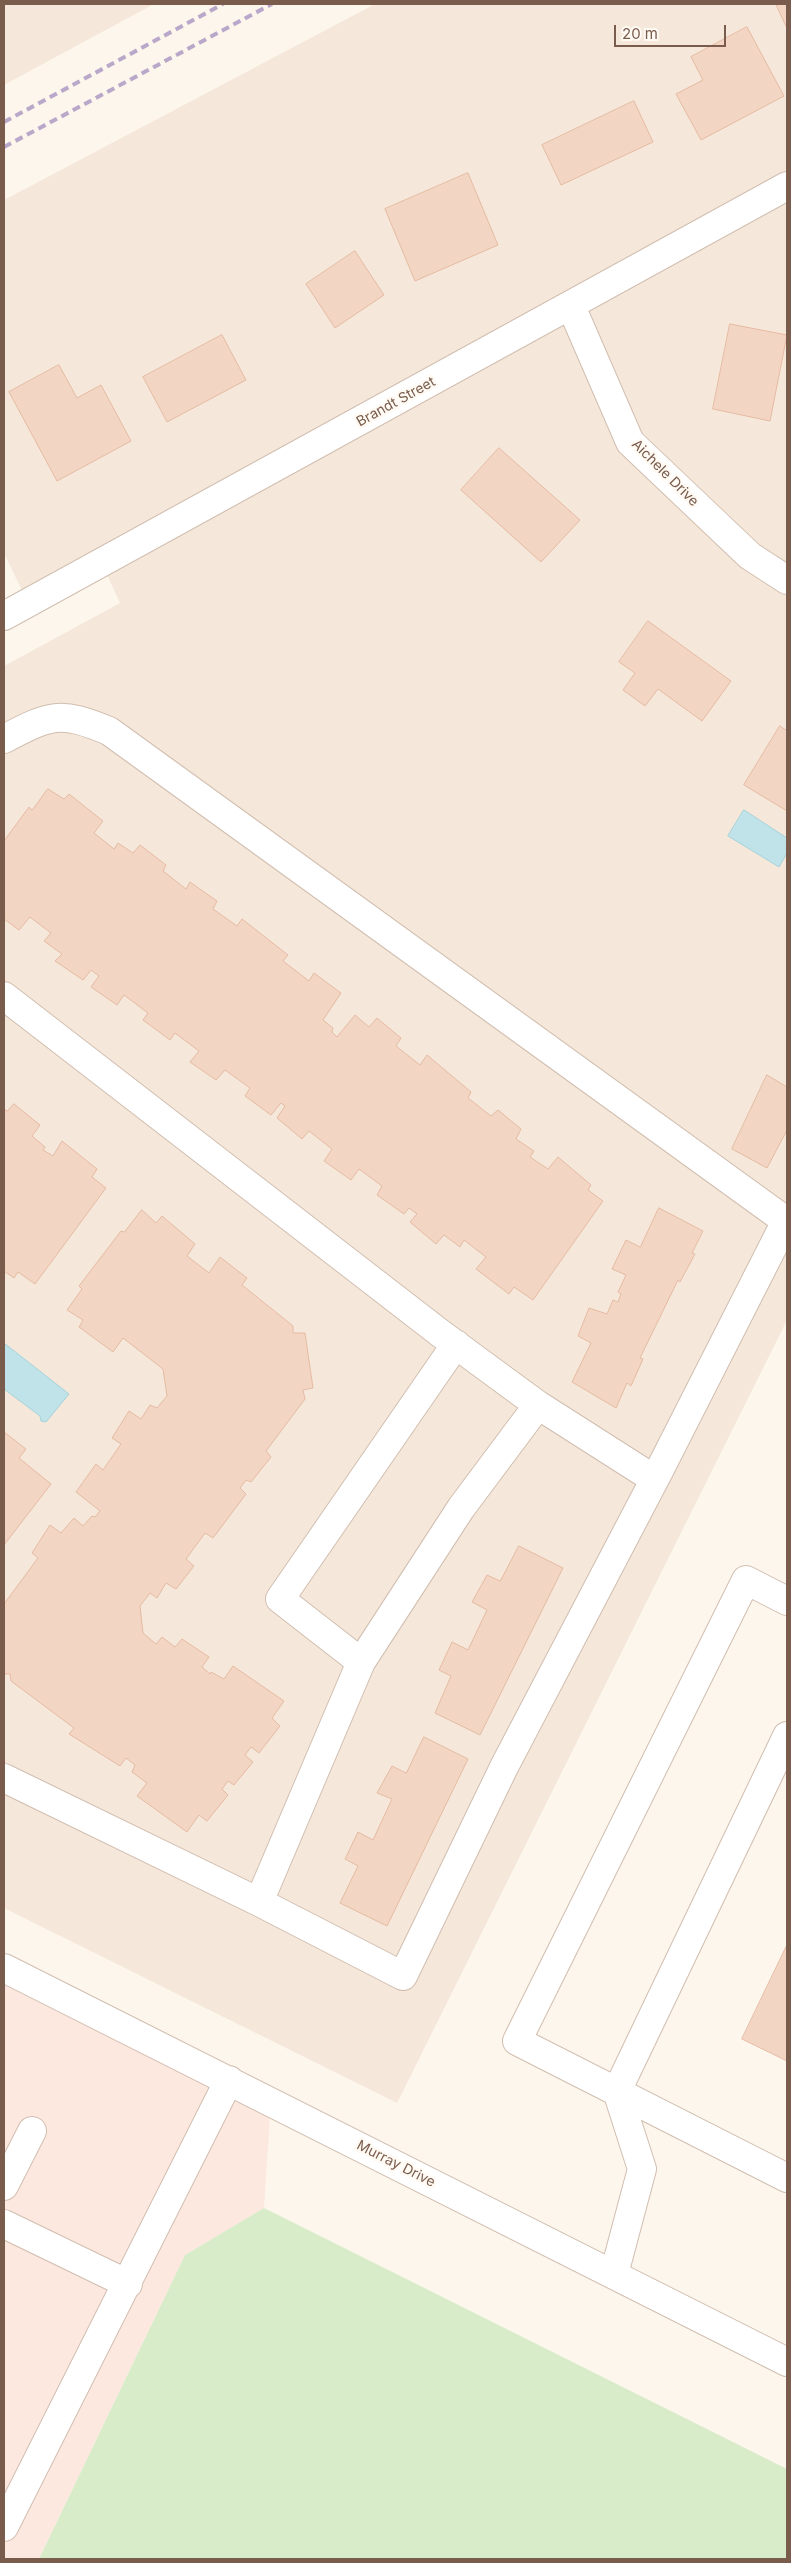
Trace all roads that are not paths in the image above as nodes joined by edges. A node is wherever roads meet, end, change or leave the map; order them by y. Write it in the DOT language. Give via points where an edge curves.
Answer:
graph roads {
  1 [pos="787,186"];
  2 [pos="571,306"];
  3 [pos="787,580"];
  4 [pos="4,616"];
  5 [pos="4,739"];
  6 [pos="4,996"];
  7 [pos="456,1344"];
  8 [pos="538,1405"];
  9 [pos="654,1479"];
  10 [pos="787,1602"];
  11 [pos="361,1662"];
  12 [pos="787,1736"];
  13 [pos="4,1778"];
  14 [pos="258,1902"];
  15 [pos="4,1968"];
  16 [pos="229,2080"];
  17 [pos="617,2091"];
  18 [pos="32,2131"];
  19 [pos="787,2178"];
  20 [pos="4,2186"];
  21 [pos="4,2224"];
  22 [pos="614,2274"];
  23 [pos="128,2284"];
  24 [pos="787,2362"];
  25 [pos="4,2527"];
  1 -- 2 [label="street, Brandt Street"];
  2 -- 3 [label="street, Aichele Drive" via="630,442 750,556"];
  2 -- 4 [label="street, Brandt Street"];
  5 -- 9 [label="street" via="41,720 60,717 80,719 109,731 786,1221"];
  6 -- 7 [label="street"];
  7 -- 8 [label="street"];
  7 -- 11 [label="street" via="280,1599"];
  8 -- 9 [label="street"];
  8 -- 11 [label="street" via="462,1508"];
  9 -- 14 [label="street" via="504,1767 403,1976"];
  10 -- 17 [label="street" via="746,1580 517,2041"];
  11 -- 14 [label="street"];
  12 -- 17 [label="street"];
  13 -- 14 [label="street"];
  15 -- 16 [label="street, Murray Drive"];
  16 -- 22 [label="street, Murray Drive"];
  16 -- 23 [label="street"];
  17 -- 19 [label="street"];
  17 -- 22 [label="street" via="642,2168"];
  18 -- 20 [label="street"];
  21 -- 23 [label="street"];
  22 -- 24 [label="street, Murray Drive"];
  23 -- 25 [label="street"];
}
